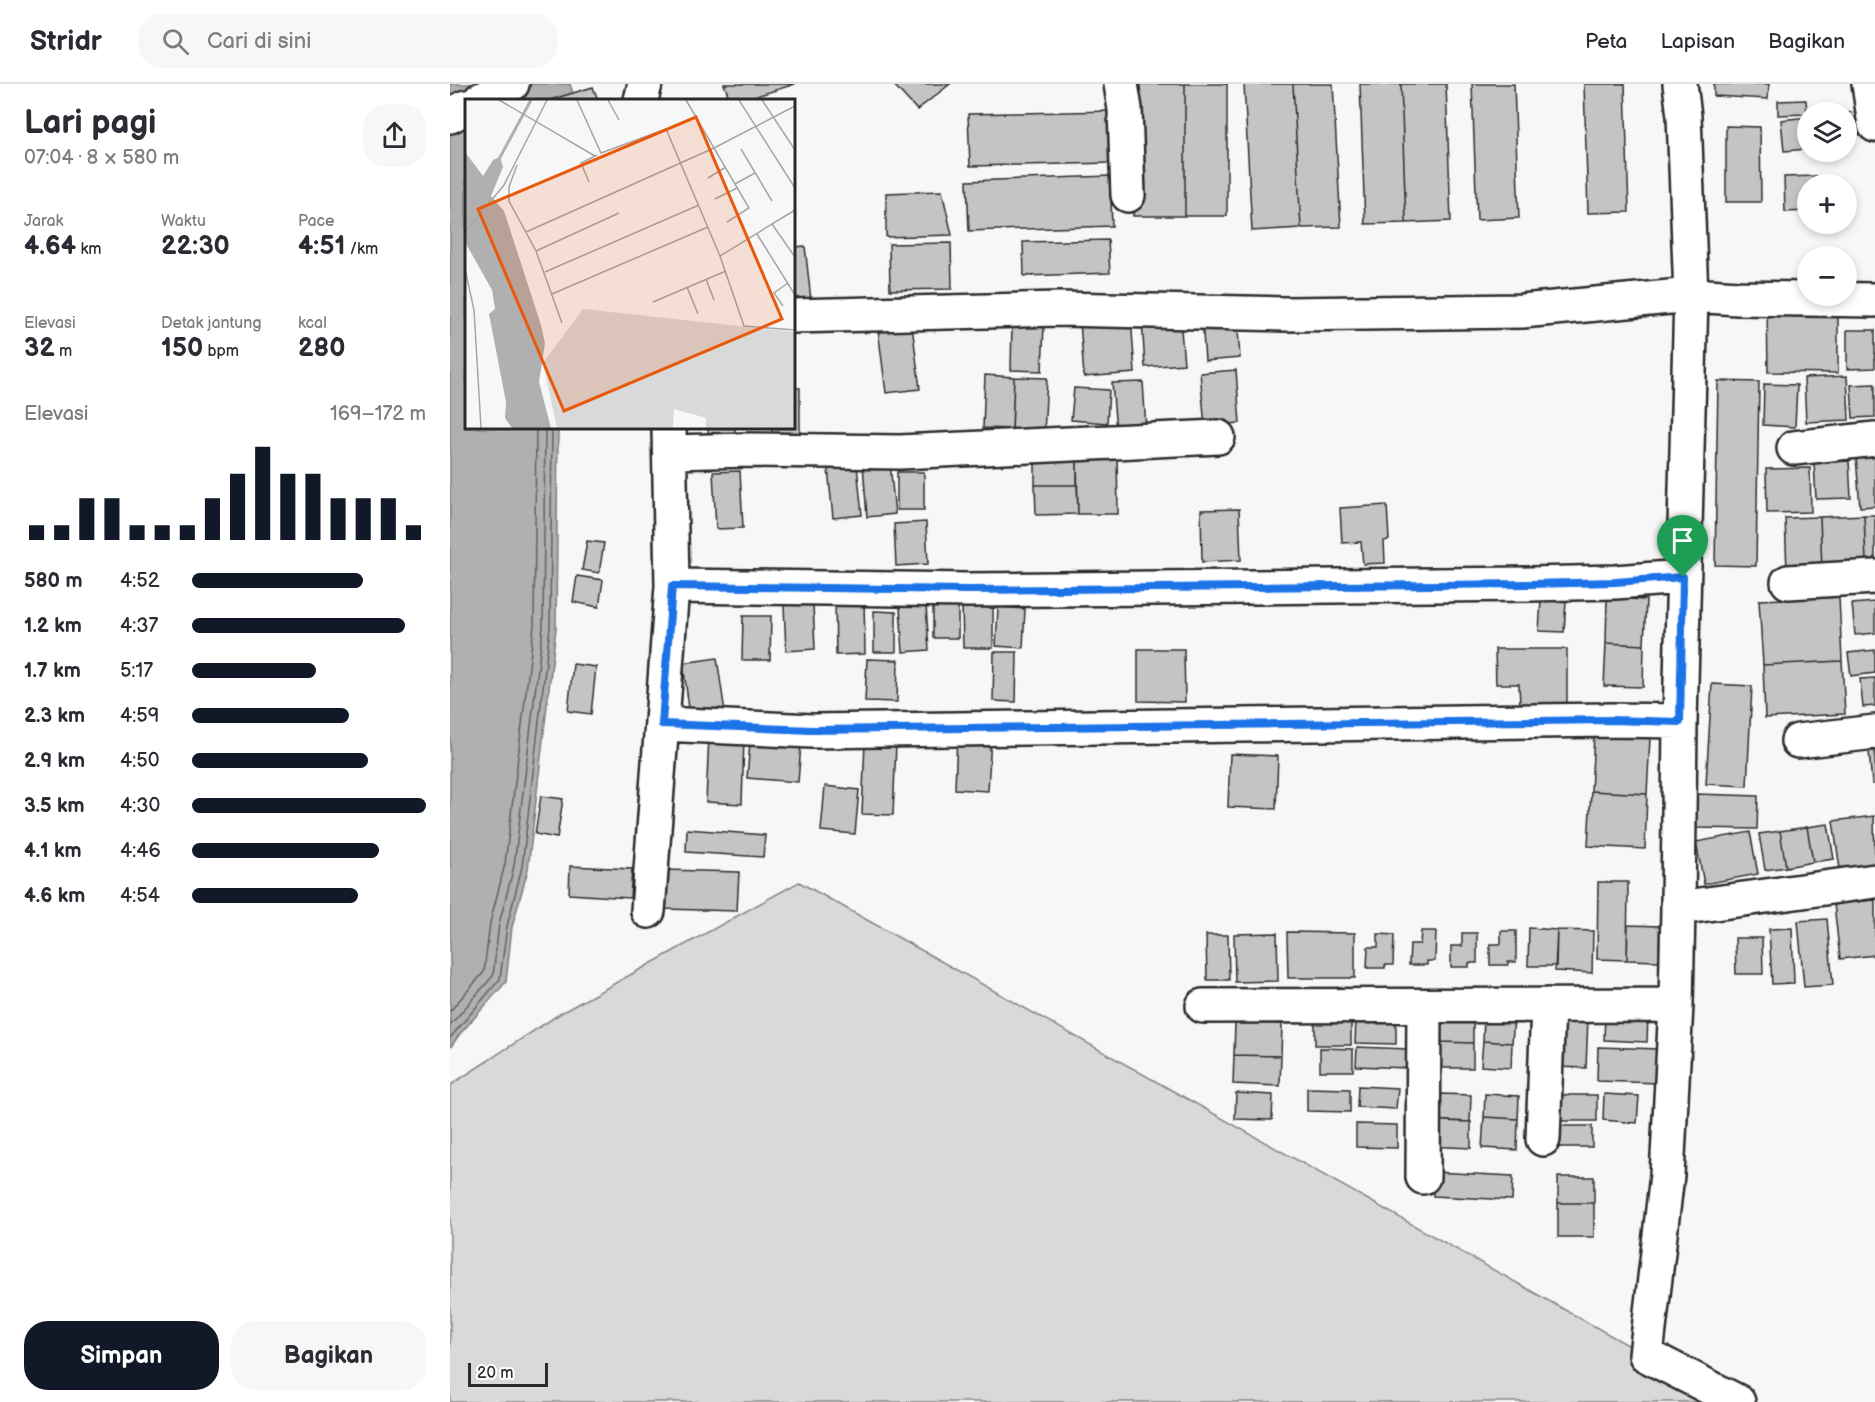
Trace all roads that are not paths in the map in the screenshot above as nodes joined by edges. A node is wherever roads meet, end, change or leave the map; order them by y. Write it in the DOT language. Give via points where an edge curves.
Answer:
graph roads {
  1 [pos="512,84"];
  2 [pos="645,84"];
  3 [pos="1121,84"];
  4 [pos="1680,84"];
  5 [pos="1869,84"];
  6 [pos="482,99"];
  7 [pos="641,99"];
  8 [pos="465,108"];
  9 [pos="450,116"];
  10 [pos="1875,124"];
  11 [pos="1128,195"];
  12 [pos="1691,296"];
  13 [pos="1875,300"];
  14 [pos="795,316"];
  15 [pos="1218,436"];
  16 [pos="1875,439"];
  17 [pos="670,440"];
  18 [pos="1794,448"];
  19 [pos="1683,577"];
  20 [pos="1875,577"];
  21 [pos="1788,582"];
  22 [pos="672,586"];
  23 [pos="1680,722"];
  24 [pos="662,724"];
  25 [pos="1875,732"];
  26 [pos="1798,741"];
  27 [pos="1875,881"];
  28 [pos="1678,908"];
  29 [pos="648,911"];
  30 [pos="1548,1005"];
  31 [pos="1676,1005"];
  32 [pos="1203,1006"];
  33 [pos="1424,1006"];
  34 [pos="1542,1139"];
  35 [pos="1423,1177"];
  36 [pos="1738,1402"];
  1 -- 6 [label="street"];
  2 -- 7 [label="street"];
  3 -- 11 [label="street"];
  4 -- 12 [label="street"];
  5 -- 10 [label="street"];
  8 -- 9 [label="street"];
  12 -- 13 [label="street"];
  12 -- 14 [label="street" via="1522,311 1286,314 1059,309"];
  12 -- 19 [label="street"];
  15 -- 17 [label="street" via="900,452 749,450"];
  16 -- 18 [label="street"];
  17 -- 22 [label="street"];
  19 -- 22 [label="street" via="1541,584 1004,590"];
  19 -- 23 [label="street"];
  20 -- 21 [label="street"];
  22 -- 24 [label="street"];
  23 -- 24 [label="street" via="812,730"];
  23 -- 28 [label="street"];
  24 -- 29 [label="street"];
  25 -- 26 [label="street"];
  27 -- 28 [label="street"];
  28 -- 31 [label="street"];
  30 -- 31 [label="street"];
  30 -- 33 [label="street"];
  30 -- 34 [label="street"];
  31 -- 36 [label="street" via="1667,1175 1646,1355"];
  32 -- 33 [label="street"];
  33 -- 35 [label="street"];
}
